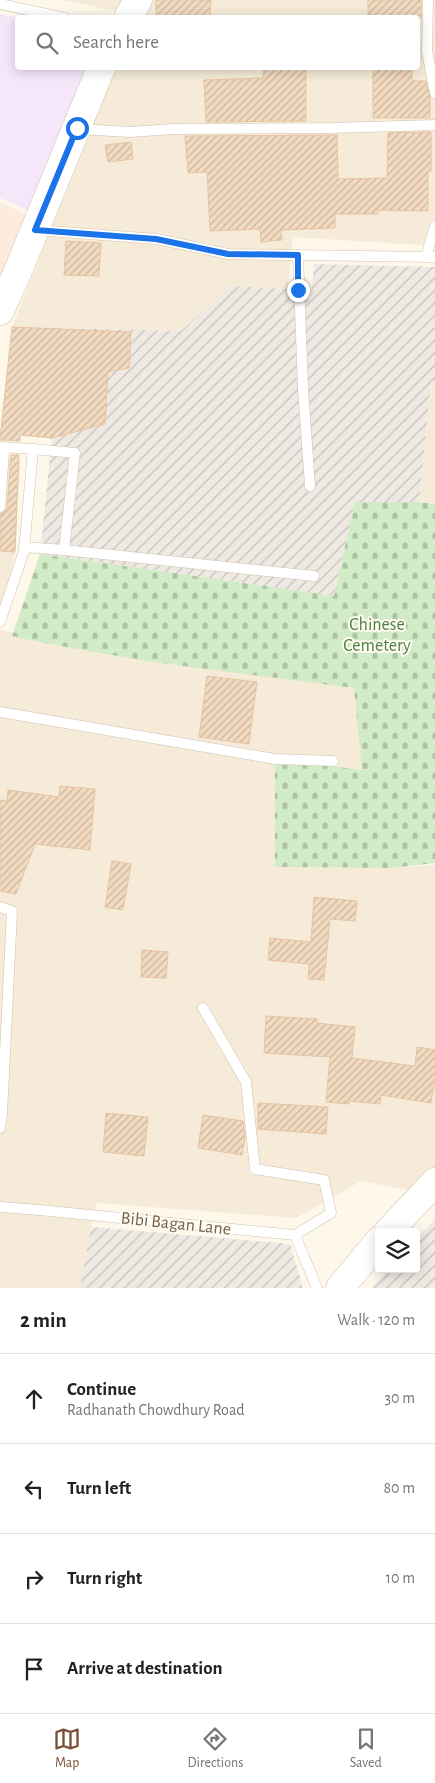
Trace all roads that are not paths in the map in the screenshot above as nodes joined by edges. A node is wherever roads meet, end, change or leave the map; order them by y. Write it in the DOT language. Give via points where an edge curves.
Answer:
graph roads {
  1 [pos="138,0"];
  2 [pos="428,0"];
  3 [pos="0,4"];
  4 [pos="51,15"];
  5 [pos="130,15"];
  6 [pos="100,70"];
  7 [pos="435,93"];
  8 [pos="435,125"];
  9 [pos="77,128"];
  10 [pos="435,226"];
  11 [pos="35,230"];
  12 [pos="298,255"];
  13 [pos="430,257"];
  14 [pos="0,311"];
  15 [pos="0,447"];
  16 [pos="33,449"];
  17 [pos="0,452"];
  18 [pos="310,486"];
  19 [pos="0,507"];
  20 [pos="24,547"];
  21 [pos="64,550"];
  22 [pos="314,576"];
  23 [pos="0,622"];
  24 [pos="0,712"];
  25 [pos="333,761"];
  26 [pos="0,907"];
  27 [pos="203,1008"];
  28 [pos="0,1128"];
  29 [pos="435,1182"];
  30 [pos="0,1207"];
  31 [pos="392,1228"];
  32 [pos="295,1235"];
  33 [pos="375,1247"];
  34 [pos="317,1288"];
  35 [pos="340,1288"];
  1 -- 5 [label="street"];
  2 -- 7 [label="lane" via="427,51"];
  3 -- 4 [label="lane"];
  6 -- 9 [label="street"];
  8 -- 9 [label="lane" via="130,132"];
  9 -- 11 [label="street"];
  10 -- 13 [label="lane"];
  11 -- 12 [label="lane" via="156,239 228,254"];
  11 -- 14 [label="street"];
  12 -- 13 [label="lane"];
  12 -- 18 [label="lane"];
  15 -- 16 [label="lane"];
  16 -- 20 [label="lane"];
  16 -- 21 [label="lane" via="75,453"];
  17 -- 19 [label="lane" via="4,452"];
  20 -- 21 [label="lane"];
  20 -- 23 [label="lane"];
  21 -- 22 [label="lane"];
  24 -- 25 [label="lane" via="275,759"];
  26 -- 28 [label="lane" via="12,911"];
  27 -- 32 [label="lane" via="246,1082 255,1169 324,1180 332,1213"];
  29 -- 31 [label="street"];
  30 -- 32 [label="lane, Bibi Bagan Lane"];
  32 -- 34 [label="lane"];
  33 -- 35 [label="street"];
}
